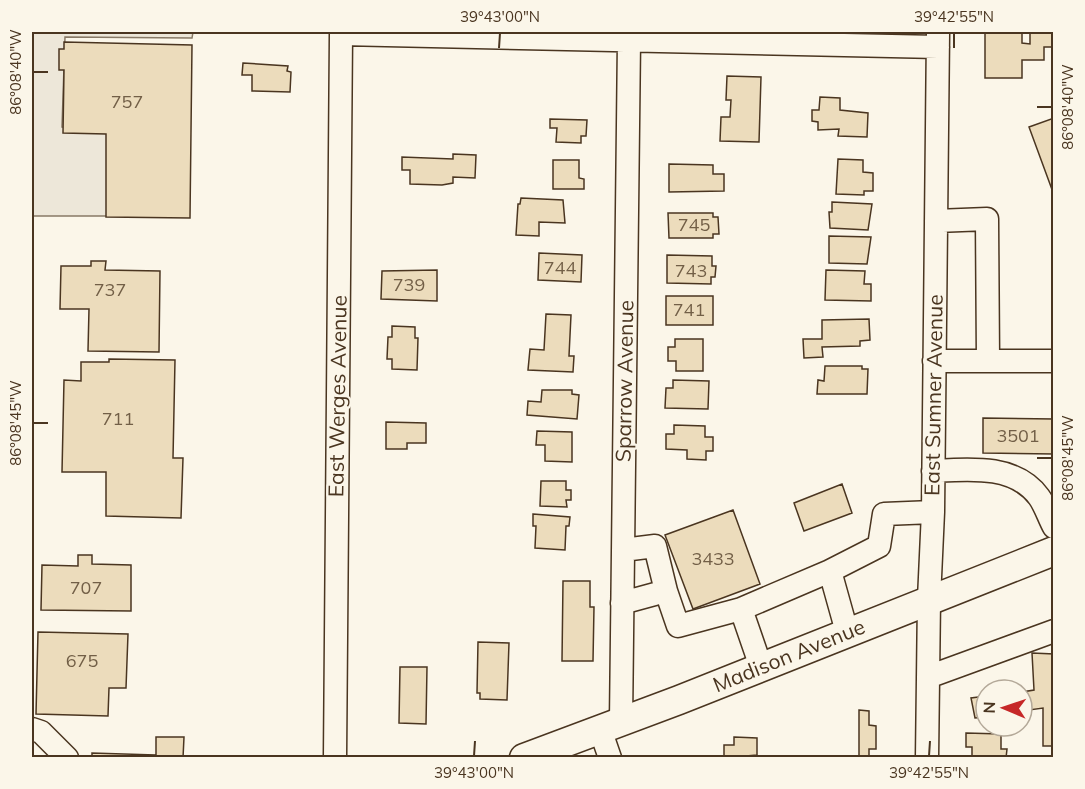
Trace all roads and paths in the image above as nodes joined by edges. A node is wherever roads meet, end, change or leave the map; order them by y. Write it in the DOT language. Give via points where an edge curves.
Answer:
graph roads {
  1 [pos="938,39"];
  2 [pos="629,40"];
  3 [pos="936,220"];
  4 [pos="934,361"];
  5 [pos="988,361"];
  6 [pos="1053,362"];
  7 [pos="933,471"];
  8 [pos="933,512"];
  9 [pos="1053,527"];
  10 [pos="623,550"];
  11 [pos="1053,551"];
  12 [pos="830,571"];
  13 [pos="666,591"];
  14 [pos="929,599"];
  15 [pos="622,603"];
  16 [pos="741,609"];
  17 [pos="1053,631"];
  18 [pos="847,632"];
  19 [pos="761,667"];
  20 [pos="928,677"];
  21 [pos="610,726"];
  22 [pos="32,729"];
  23 [pos="67,757"];
  24 [pos="335,758"];
  25 [pos="524,758"];
  26 [pos="610,758"];
  27 [pos="927,758"];
  1 -- 2 [label="street"];
  1 -- 3 [label="street, East Sumner Avenue"];
  2 -- 10 [label="street, Sparrow Avenue"];
  2 -- 24 [label="street, East Werges Avenue" via="341,34"];
  3 -- 4 [label="street, East Sumner Avenue"];
  3 -- 5 [label="street" via="987,219"];
  4 -- 5 [label="street"];
  4 -- 7 [label="street, East Sumner Avenue"];
  5 -- 6 [label="street"];
  7 -- 8 [label="street, East Sumner Avenue"];
  7 -- 9 [label="street" via="977,468 1015,476 1039,496"];
  8 -- 12 [label="street" via="884,514 879,546"];
  8 -- 14 [label="street, East Sumner Avenue"];
  10 -- 13 [label="street" via="655,546"];
  10 -- 15 [label="street, Sparrow Avenue"];
  11 -- 14 [label="main road, Madison Avenue"];
  12 -- 16 [label="street"];
  12 -- 18 [label="street"];
  13 -- 15 [label="street"];
  13 -- 16 [label="street" via="678,626"];
  14 -- 18 [label="main road, Madison Avenue"];
  14 -- 20 [label="street, East Sumner Avenue"];
  15 -- 21 [label="street, Sparrow Avenue"];
  16 -- 19 [label="street"];
  17 -- 20 [label="street"];
  18 -- 19 [label="main road, Madison Avenue"];
  19 -- 21 [label="main road, Madison Avenue"];
  20 -- 27 [label="street, East Sumner Avenue"];
  21 -- 25 [label="main road, Madison Avenue"];
  21 -- 26 [label="street, Sparrow Avenue"];
  22 -- 23 [label="street" via="41,732"];
}
